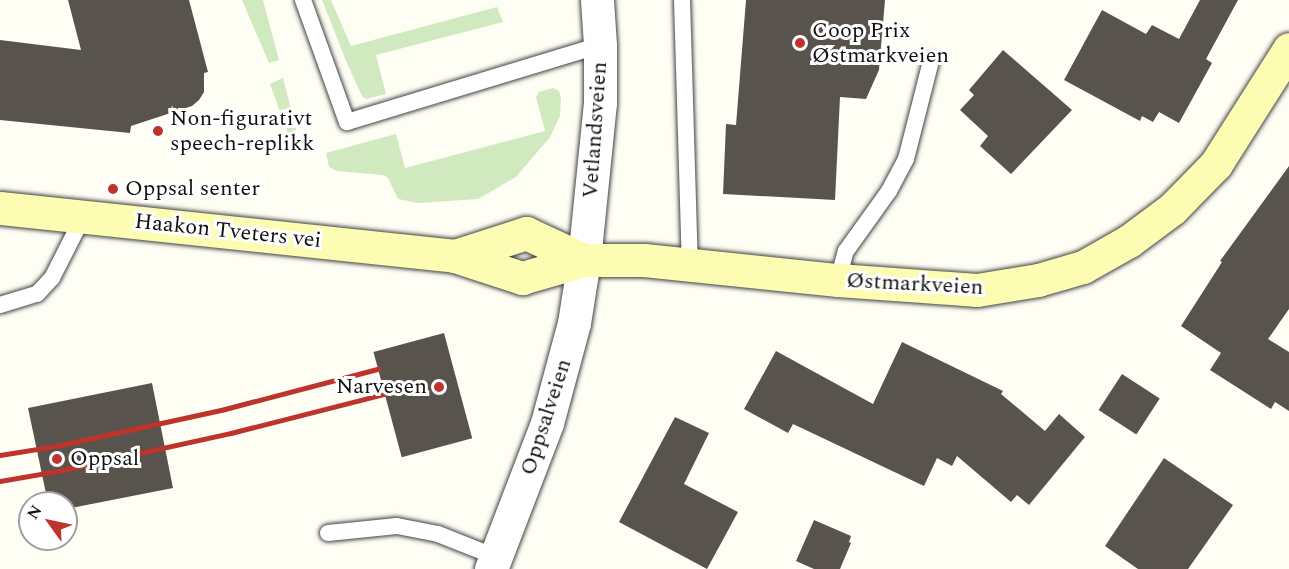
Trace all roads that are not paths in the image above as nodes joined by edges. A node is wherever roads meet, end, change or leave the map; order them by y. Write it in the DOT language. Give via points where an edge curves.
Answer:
graph roads {
  1 [pos="303,0"];
  2 [pos="597,0"];
  3 [pos="682,0"];
  4 [pos="600,45"];
  5 [pos="1286,59"];
  6 [pos="931,61"];
  7 [pos="0,208"];
  8 [pos="83,217"];
  9 [pos="584,260"];
  10 [pos="690,265"];
  11 [pos="838,280"];
  12 [pos="0,305"];
  13 [pos="328,533"];
  14 [pos="494,563"];
  1 -- 4 [label="lane" via="346,122"];
  2 -- 4 [label="street, Vetlandsveien"];
  3 -- 10 [label="lane"];
  4 -- 9 [label="street, Vetlandsveien" via="600,103"];
  5 -- 11 [label="street, Østmarkveien" via="1216,164 1172,209 1129,241 1083,267 1038,280 976,290"];
  6 -- 11 [label="lane" via="906,159 889,191 846,250"];
  7 -- 8 [label="street, Haakon Tveters vei"];
  8 -- 9 [label="street, Haakon Tveters vei" via="455,256 526,233"];
  8 -- 12 [label="lane" via="52,278 37,294"];
  9 -- 10 [label="street, Østmarkveien"];
  9 -- 14 [label="street, Oppsalveien" via="564,365 547,423"];
  10 -- 11 [label="street, Østmarkveien"];
  13 -- 14 [label="lane" via="397,526 438,534"];
}
